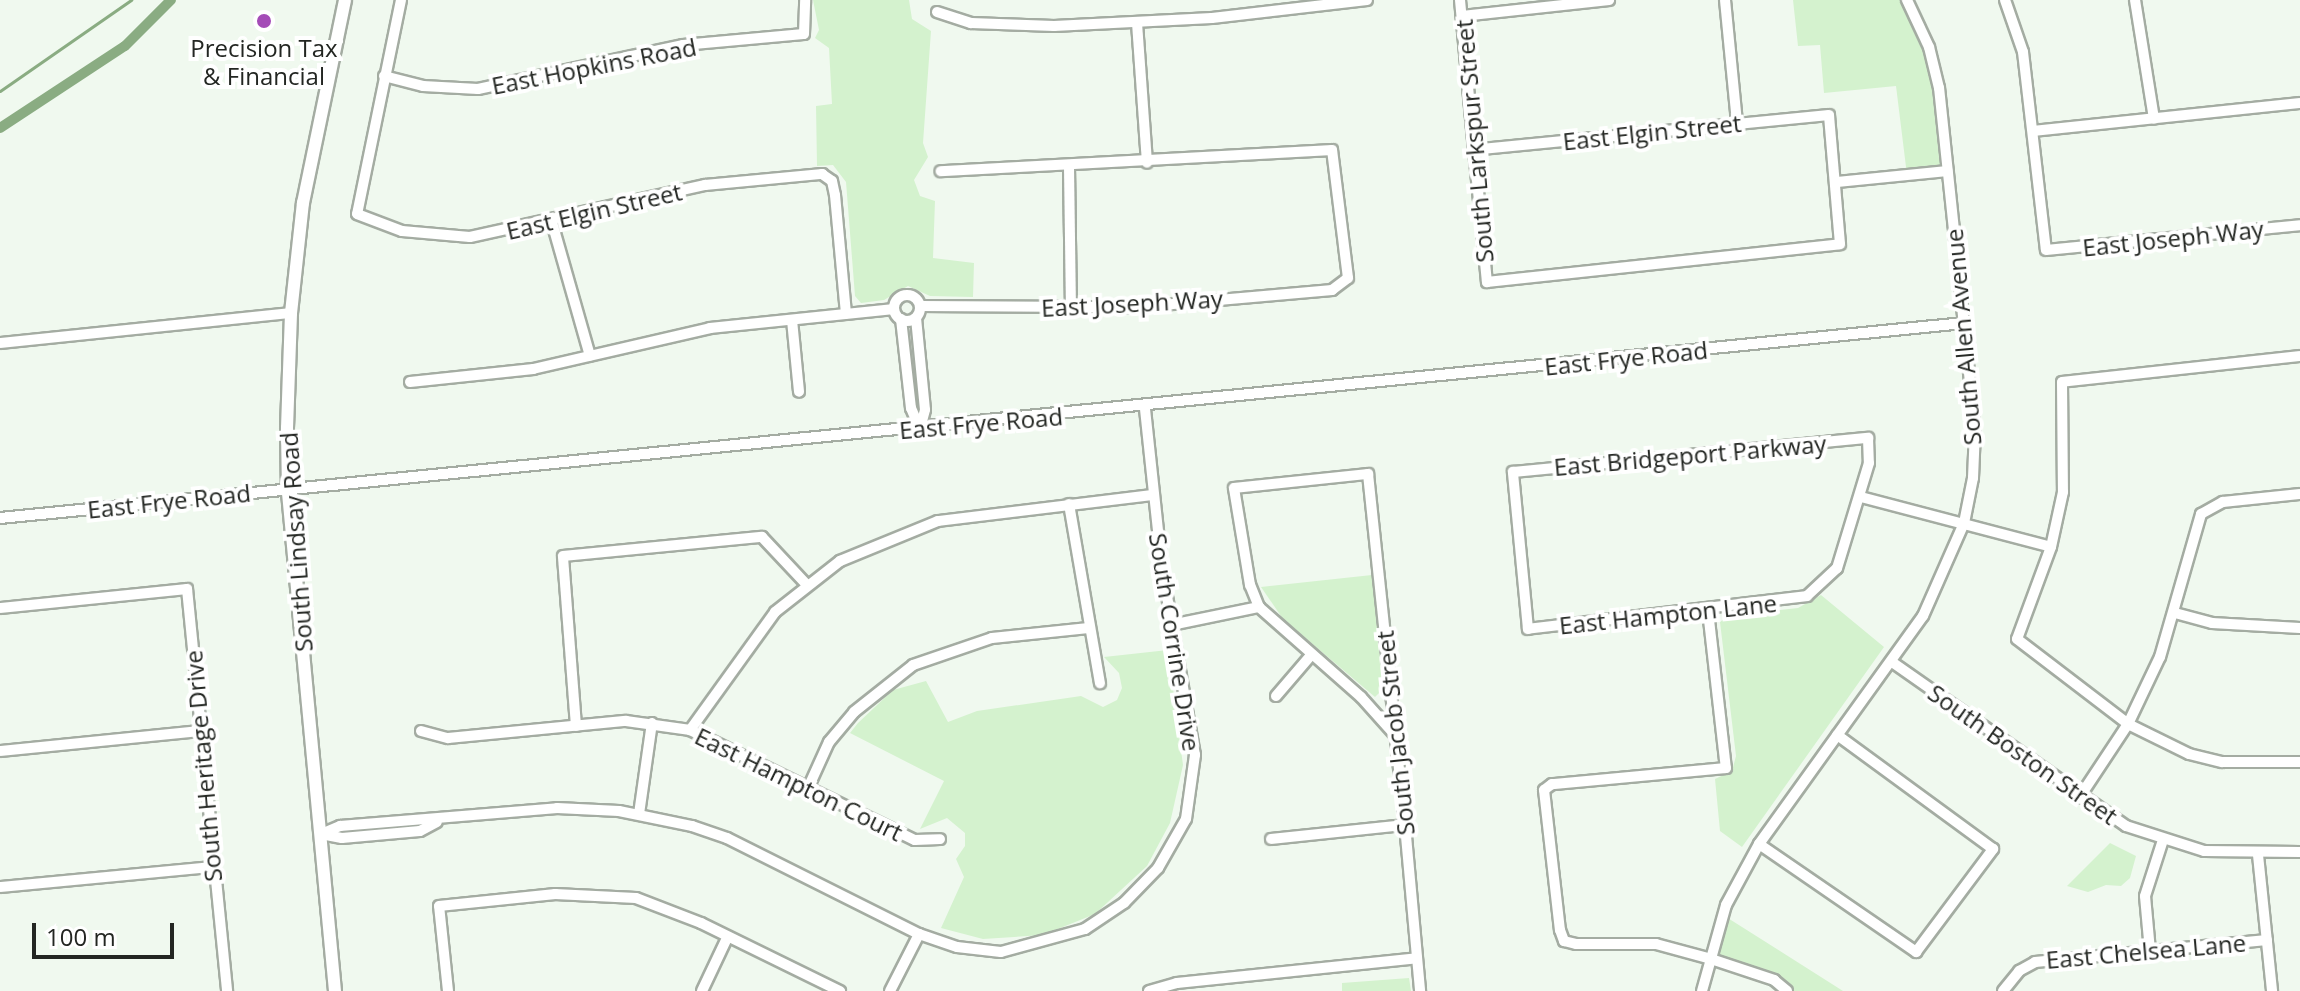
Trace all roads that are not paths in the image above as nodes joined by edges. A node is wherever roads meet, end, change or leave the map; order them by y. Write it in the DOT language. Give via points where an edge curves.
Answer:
graph roads {
  1 [pos="345,0"];
  2 [pos="401,0"];
  3 [pos="805,0"];
  4 [pos="1367,0"];
  5 [pos="1460,0"];
  6 [pos="1609,0"];
  7 [pos="1725,0"];
  8 [pos="1907,0"];
  9 [pos="2005,0"];
  10 [pos="2135,0"];
  11 [pos="937,12"];
  12 [pos="1462,16"];
  13 [pos="1137,23"];
  14 [pos="384,76"];
  15 [pos="2300,103"];
  16 [pos="2154,118"];
  17 [pos="1737,123"];
  18 [pos="2033,131"];
  19 [pos="1474,150"];
  20 [pos="1147,163"];
  21 [pos="1069,167"];
  22 [pos="941,171"];
  23 [pos="1947,171"];
  24 [pos="1837,182"];
  25 [pos="551,219"];
  26 [pos="2300,225"];
  27 [pos="920,306"];
  28 [pos="1071,309"];
  29 [pos="291,313"];
  30 [pos="846,313"];
  31 [pos="898,314"];
  32 [pos="916,318"];
  33 [pos="792,320"];
  34 [pos="1963,323"];
  35 [pos="0,343"];
  36 [pos="590,356"];
  37 [pos="2300,356"];
  38 [pos="410,382"];
  39 [pos="799,392"];
  40 [pos="1145,408"];
  41 [pos="920,429"];
  42 [pos="288,493"];
  43 [pos="2300,494"];
  44 [pos="1153,495"];
  45 [pos="1861,497"];
  46 [pos="1069,504"];
  47 [pos="0,518"];
  48 [pos="1964,523"];
  49 [pos="2051,547"];
  50 [pos="807,585"];
  51 [pos="1259,607"];
  52 [pos="0,608"];
  53 [pos="1708,611"];
  54 [pos="2175,613"];
  55 [pos="1176,624"];
  56 [pos="1088,628"];
  57 [pos="2300,628"];
  58 [pos="1528,629"];
  59 [pos="1312,654"];
  60 [pos="1892,662"];
  61 [pos="1100,683"];
  62 [pos="1276,696"];
  63 [pos="652,723"];
  64 [pos="2128,724"];
  65 [pos="576,726"];
  66 [pos="690,730"];
  67 [pos="200,731"];
  68 [pos="421,731"];
  69 [pos="1395,735"];
  70 [pos="1837,735"];
  71 [pos="0,751"];
  72 [pos="2300,762"];
  73 [pos="809,786"];
  74 [pos="2079,798"];
  75 [pos="639,814"];
  76 [pos="1405,825"];
  77 [pos="321,834"];
  78 [pos="940,839"];
  79 [pos="1271,839"];
  80 [pos="2163,840"];
  81 [pos="1759,844"];
  82 [pos="2300,852"];
  83 [pos="2258,855"];
  84 [pos="213,867"];
  85 [pos="0,887"];
  86 [pos="919,934"];
  87 [pos="727,938"];
  88 [pos="2267,940"];
  89 [pos="2150,951"];
  90 [pos="1417,958"];
  91 [pos="1708,958"];
  92 [pos="227,991"];
  93 [pos="335,991"];
  94 [pos="448,991"];
  95 [pos="702,991"];
  96 [pos="840,991"];
  97 [pos="890,991"];
  98 [pos="1149,991"];
  99 [pos="1420,991"];
  100 [pos="1702,991"];
  101 [pos="1787,991"];
  102 [pos="2003,991"];
  103 [pos="2272,991"];
  1 -- 29 [label="main road, South Lindsay Road" via="312,150"];
  2 -- 14 [label="street"];
  3 -- 14 [label="street, East Hopkins Road" via="804,34 683,45 478,89 423,86"];
  4 -- 13 [label="street"];
  5 -- 12 [label="street, South Larkspur Street"];
  6 -- 12 [label="street"];
  7 -- 17 [label="street"];
  8 -- 23 [label="street, South Allen Avenue" via="1929,47 1939,88"];
  9 -- 18 [label="street" via="2023,52"];
  10 -- 16 [label="street"];
  11 -- 13 [label="street" via="971,23"];
  12 -- 19 [label="street, South Larkspur Street"];
  13 -- 20 [label="street"];
  14 -- 25 [label="street, East Elgin Street" via="357,214 402,231 439,236 498,233"];
  15 -- 16 [label="street"];
  16 -- 18 [label="street"];
  17 -- 19 [label="street, East Elgin Street"];
  17 -- 24 [label="street, East Elgin Street" via="1829,115"];
  18 -- 26 [label="street, East Joseph Way" via="2046,250"];
  19 -- 24 [label="street, South Larkspur Street" via="1487,282 1840,244"];
  20 -- 21 [label="street"];
  20 -- 28 [label="street, East Joseph Way" via="1332,150 1349,270 1341,286"];
  21 -- 22 [label="street" via="971,165"];
  21 -- 28 [label="street"];
  23 -- 24 [label="street"];
  23 -- 34 [label="street, South Allen Avenue"];
  25 -- 30 [label="street, East Elgin Street" via="705,185 822,174 832,181"];
  25 -- 36 [label="street"];
  27 -- 28 [label="street, East Joseph Way"];
  27 -- 31 [label="street, East Joseph Way" via="915,297 904,295"];
  27 -- 32 [label="street"];
  29 -- 35 [label="street"];
  29 -- 42 [label="main road, South Lindsay Road"];
  30 -- 31 [label="street, East Joseph Way"];
  30 -- 33 [label="street, East Joseph Way"];
  31 -- 32 [label="street, East Joseph Way"];
  31 -- 41 [label="street" via="911,408"];
  32 -- 41 [label="street" via="925,410"];
  33 -- 36 [label="street, East Joseph Way" via="710,328"];
  33 -- 39 [label="street"];
  34 -- 40 [label="street, East Frye Road"];
  34 -- 48 [label="street, South Allen Avenue" via="1975,451"];
  36 -- 38 [label="street, East Joseph Way" via="533,369"];
  37 -- 49 [label="street" via="2062,382 2063,492"];
  40 -- 41 [label="street, East Frye Road"];
  40 -- 44 [label="street, South Corrine Drive"];
  41 -- 42 [label="street, East Frye Road"];
  42 -- 47 [label="street, East Frye Road"];
  42 -- 77 [label="main road, South Lindsay Road"];
  43 -- 54 [label="street" via="2223,502 2201,514"];
  44 -- 46 [label="street"];
  44 -- 55 [label="street, South Corrine Drive"];
  45 -- 48 [label="street"];
  45 -- 53 [label="street, East Hampton Lane" via="1837,568 1807,596"];
  45 -- 58 [label="street, East Bridgeport Parkway" via="1868,438 1513,472"];
  46 -- 50 [label="street" via="938,521 840,561"];
  46 -- 56 [label="street"];
  48 -- 49 [label="street"];
  48 -- 60 [label="street, South Allen Avenue" via="1923,616"];
  49 -- 64 [label="street" via="2017,639"];
  50 -- 65 [label="street" via="762,537 563,556"];
  50 -- 66 [label="street" via="755,635"];
  51 -- 55 [label="street"];
  51 -- 59 [label="street"];
  51 -- 69 [label="street, South Jacob Street" via="1250,585 1234,488 1368,474"];
  52 -- 67 [label="street, South Heritage Drive" via="187,589"];
  53 -- 58 [label="street, East Hampton Lane"];
  53 -- 91 [label="street" via="1726,768 1552,784 1544,790 1564,941 1656,944"];
  54 -- 57 [label="street" via="2212,623"];
  54 -- 64 [label="street"];
  55 -- 86 [label="street, South Corrine Drive" via="1195,755 1186,819 1158,868 1124,903 1085,929 1001,952 957,947"];
  56 -- 61 [label="street"];
  56 -- 73 [label="street" via="992,638 913,665 854,712 829,742"];
  59 -- 62 [label="street"];
  59 -- 69 [label="street"];
  60 -- 70 [label="street, South Allen Avenue"];
  60 -- 74 [label="street, South Boston Street"];
  63 -- 65 [label="street, East Hampton Court"];
  63 -- 66 [label="street, East Hampton Court"];
  63 -- 75 [label="street"];
  64 -- 72 [label="street" via="2211,760"];
  64 -- 74 [label="street"];
  65 -- 68 [label="street, East Hampton Court" via="448,738"];
  66 -- 73 [label="street, East Hampton Court"];
  67 -- 71 [label="street"];
  67 -- 84 [label="street, South Heritage Drive"];
  69 -- 76 [label="street, South Jacob Street"];
  70 -- 81 [label="street, South Allen Avenue"];
  70 -- 81 [label="street" via="1993,849 1916,952"];
  73 -- 78 [label="street, East Hampton Court" via="915,840"];
  74 -- 80 [label="street, South Boston Street" via="2126,826"];
  75 -- 77 [label="street, South Corrine Drive" via="557,808 438,821 420,831 342,838"];
  75 -- 86 [label="street, South Corrine Drive" via="727,838"];
  76 -- 79 [label="street"];
  76 -- 90 [label="street, South Jacob Street"];
  77 -- 93 [label="main road, South Lindsay Road"];
  80 -- 83 [label="street, South Boston Street"];
  80 -- 89 [label="street" via="2145,896"];
  81 -- 91 [label="street, South Allen Avenue" via="1726,905"];
  82 -- 83 [label="street, South Boston Street"];
  83 -- 88 [label="street"];
  84 -- 85 [label="street"];
  84 -- 92 [label="street, South Heritage Drive"];
  86 -- 97 [label="street"];
  87 -- 94 [label="street" via="636,898 555,894 439,906"];
  87 -- 95 [label="street"];
  87 -- 96 [label="street"];
  88 -- 89 [label="street, East Chelsea Lane"];
  88 -- 103 [label="street"];
  89 -- 102 [label="street, East Chelsea Lane" via="2026,965"];
  90 -- 98 [label="street" via="1177,983"];
  90 -- 99 [label="street, South Jacob Street"];
  91 -- 100 [label="street, South Allen Avenue"];
  91 -- 101 [label="street" via="1774,980"];
}
